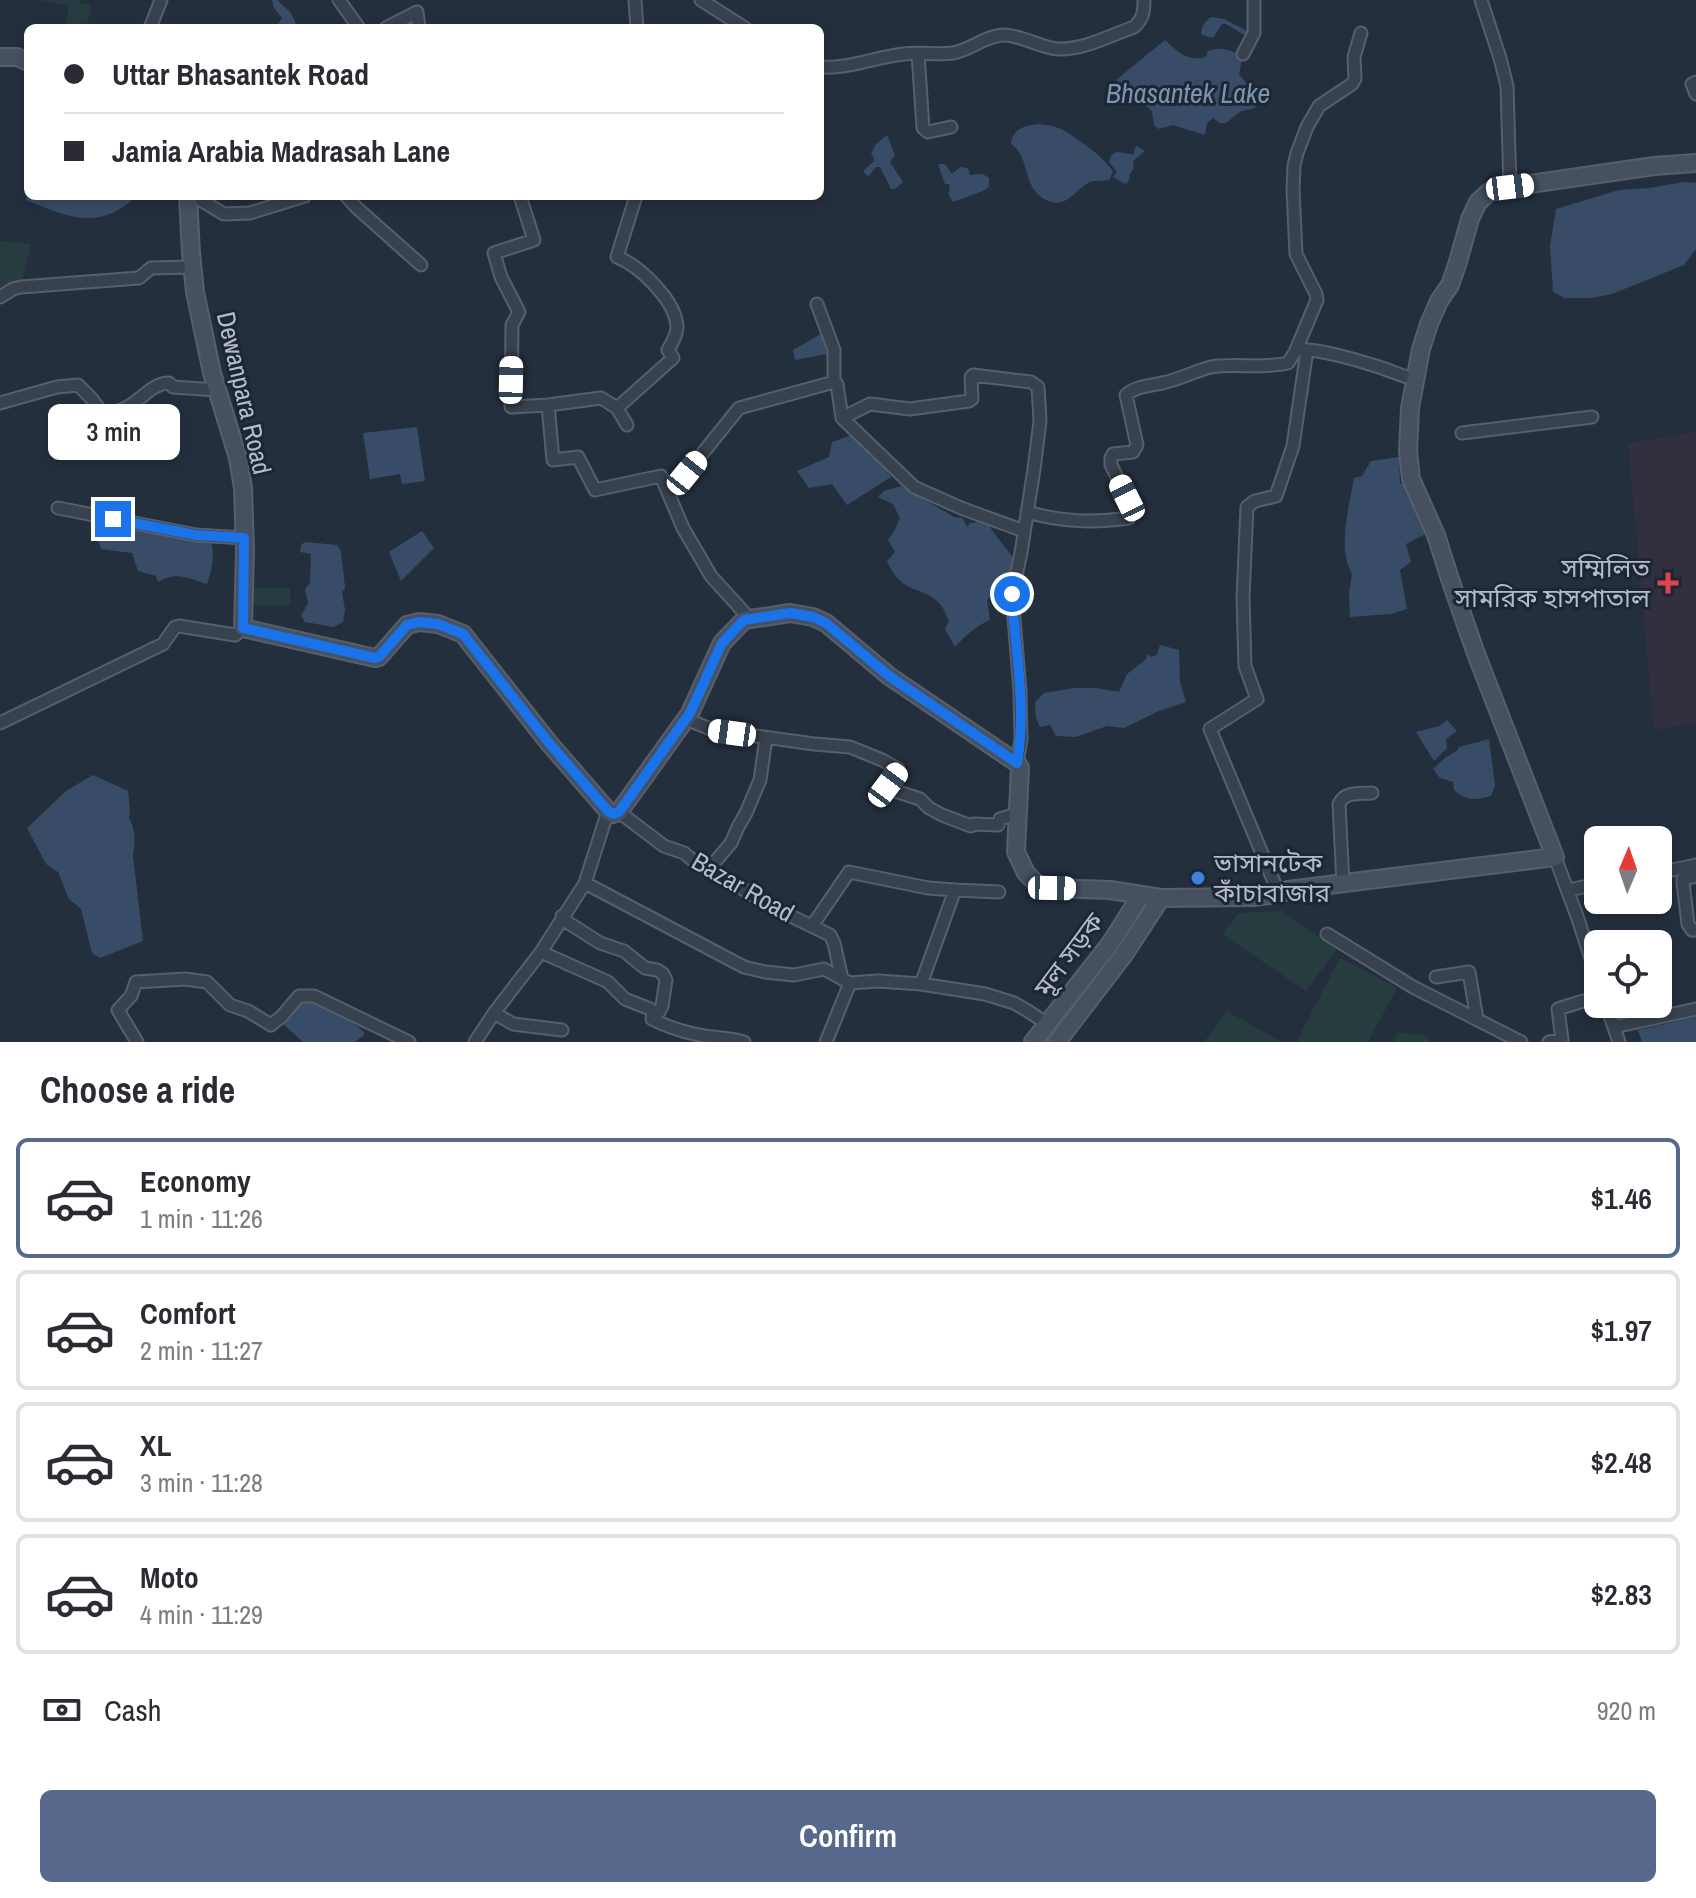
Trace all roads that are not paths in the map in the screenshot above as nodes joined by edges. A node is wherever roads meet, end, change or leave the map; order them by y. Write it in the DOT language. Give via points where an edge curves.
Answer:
graph roads {
  1 [pos="161,0"];
  2 [pos="339,0"];
  3 [pos="635,0"];
  4 [pos="701,0"];
  5 [pos="1144,0"];
  6 [pos="1254,0"];
  7 [pos="1481,0"];
  8 [pos="152,24"];
  9 [pos="356,24"];
  10 [pos="394,24"];
  11 [pos="418,24"];
  12 [pos="637,24"];
  13 [pos="739,24"];
  14 [pos="1361,33"];
  15 [pos="918,54"];
  16 [pos="1243,54"];
  17 [pos="0,57"];
  18 [pos="24,60"];
  19 [pos="824,67"];
  20 [pos="1696,82"];
  21 [pos="1696,94"];
  22 [pos="951,127"];
  23 [pos="1696,163"];
  24 [pos="1510,187"];
  25 [pos="188,200"];
  26 [pos="201,200"];
  27 [pos="292,200"];
  28 [pos="350,200"];
  29 [pos="521,200"];
  30 [pos="635,200"];
  31 [pos="421,265"];
  32 [pos="192,267"];
  33 [pos="0,297"];
  34 [pos="817,304"];
  35 [pos="1301,350"];
  36 [pos="1416,379"];
  37 [pos="834,382"];
  38 [pos="217,390"];
  39 [pos="0,403"];
  40 [pos="548,405"];
  41 [pos="617,408"];
  42 [pos="1592,417"];
  43 [pos="842,418"];
  44 [pos="627,425"];
  45 [pos="1462,433"];
  46 [pos="669,495"];
  47 [pos="58,508"];
  48 [pos="1027,512"];
  49 [pos="1024,531"];
  50 [pos="244,538"];
  51 [pos="750,619"];
  52 [pos="243,628"];
  53 [pos="686,719"];
  54 [pos="0,723"];
  55 [pos="766,738"];
  56 [pos="1017,763"];
  57 [pos="1372,793"];
  58 [pos="614,812"];
  59 [pos="1017,814"];
  60 [pos="1555,857"];
  61 [pos="1696,865"];
  62 [pos="708,870"];
  63 [pos="1672,870"];
  64 [pos="1696,876"];
  65 [pos="585,883"];
  66 [pos="1343,884"];
  67 [pos="1584,887"];
  68 [pos="955,890"];
  69 [pos="1568,890"];
  70 [pos="999,892"];
  71 [pos="1279,894"];
  72 [pos="1141,895"];
  73 [pos="1161,898"];
  74 [pos="562,916"];
  75 [pos="812,926"];
  76 [pos="1696,930"];
  77 [pos="1327,934"];
  78 [pos="1584,938"];
  79 [pos="541,952"];
  80 [pos="1436,977"];
  81 [pos="846,981"];
  82 [pos="921,984"];
  83 [pos="1584,1001"];
  84 [pos="1696,1009"];
  85 [pos="494,1013"];
  86 [pos="653,1013"];
  87 [pos="1611,1018"];
  88 [pos="1477,1019"];
  89 [pos="1047,1024"];
  90 [pos="1614,1027"];
  91 [pos="562,1030"];
  92 [pos="389,1038"];
  93 [pos="137,1042"];
  94 [pos="409,1042"];
  95 [pos="475,1042"];
  96 [pos="744,1042"];
  97 [pos="826,1042"];
  98 [pos="1033,1042"];
  99 [pos="1057,1042"];
  100 [pos="1521,1042"];
  101 [pos="1549,1042"];
  102 [pos="1619,1042"];
  1 -- 8 [label="street"];
  2 -- 9 [label="street"];
  3 -- 12 [label="street"];
  4 -- 13 [label="street"];
  5 -- 15 [label="street" via="1141,21 1134,27 1082,46 1057,49 1004,35 956,52"];
  6 -- 16 [label="street" via="1254,33"];
  7 -- 24 [label="street" via="1507,86"];
  10 -- 11 [label="street" via="417,12"];
  14 -- 35 [label="street" via="1355,79 1319,106 1294,166 1296,254 1317,300"];
  15 -- 19 [label="street"];
  15 -- 22 [label="street" via="923,128 928,132"];
  17 -- 18 [label="street"];
  20 -- 21 [label="street"];
  23 -- 24 [label="street"];
  24 -- 36 [label="street" via="1489,192 1478,202 1450,285 1429,324"];
  25 -- 32 [label="street, Dewanpara Road"];
  26 -- 27 [label="street" via="224,214 250,213"];
  28 -- 31 [label="street"];
  29 -- 40 [label="street" via="534,240 494,253 519,312 512,325 511,407"];
  30 -- 41 [label="street" via="617,257 648,278 675,312 677,331 668,350 673,358"];
  32 -- 33 [label="street" via="151,268 139,278 21,287"];
  32 -- 38 [label="street, Dewanpara Road"];
  34 -- 37 [label="street" via="834,350"];
  35 -- 36 [label="street"];
  35 -- 48 [label="street" via="1288,363 1211,367 1130,391 1126,395 1137,445 1133,452 1111,458 1132,507 1129,518 1055,520"];
  35 -- 71 [label="street" via="1293,446 1276,496 1247,507 1244,656 1257,699 1210,729"];
  36 -- 60 [label="street" via="1408,433 1411,479"];
  37 -- 43 [label="street"];
  37 -- 46 [label="street" via="739,408"];
  38 -- 39 [label="street" via="162,383 127,409 111,413 102,413 78,385"];
  38 -- 50 [label="street, Dewanpara Road" via="238,458"];
  40 -- 41 [label="street" via="601,398"];
  40 -- 46 [label="street" via="553,460 578,457 595,490 661,476"];
  41 -- 44 [label="street"];
  42 -- 45 [label="street"];
  43 -- 48 [label="street" via="870,404 910,409 969,401 973,375 1031,382 1038,387 1040,421"];
  43 -- 49 [label="street" via="914,487"];
  46 -- 51 [label="street" via="711,576"];
  47 -- 50 [label="street" via="196,535"];
  48 -- 49 [label="street"];
  49 -- 56 [label="street" via="1012,594 1020,691"];
  50 -- 52 [label="street, Dewanpara Road"];
  51 -- 53 [label="street" via="722,643"];
  51 -- 56 [label="street" via="790,613 826,623 889,676"];
  52 -- 54 [label="street" via="235,635 175,627 163,644"];
  52 -- 58 [label="street" via="375,658 407,625 438,624 463,634 549,743"];
  53 -- 55 [label="street" via="713,730"];
  53 -- 58 [label="street"];
  55 -- 59 [label="street" via="850,747 868,754 898,769 889,789 971,826 998,825 1000,819"];
  55 -- 62 [label="street" via="760,780 746,813 731,843"];
  56 -- 59 [label="street"];
  57 -- 66 [label="street" via="1346,795 1339,804"];
  58 -- 62 [label="street, Bazar Road"];
  58 -- 65 [label="street"];
  59 -- 72 [label="street" via="1016,852 1038,885"];
  60 -- 66 [label="street"];
  60 -- 69 [label="street"];
  61 -- 63 [label="street"];
  62 -- 75 [label="street, Bazar Road"];
  64 -- 76 [label="street" via="1683,883 1688,924"];
  65 -- 74 [label="street"];
  65 -- 81 [label="street" via="744,967 794,975 824,969"];
  66 -- 71 [label="street"];
  67 -- 69 [label="street"];
  68 -- 70 [label="street"];
  68 -- 75 [label="street" via="849,872"];
  68 -- 82 [label="street"];
  69 -- 78 [label="street"];
  71 -- 73 [label="street"];
  72 -- 73 [label="street"];
  72 -- 89 [label="street, মূল সড়ক"];
  73 -- 99 [label="street, মূল সড়ক"];
  74 -- 79 [label="street"];
  74 -- 86 [label="street" via="594,940 663,974 662,1006"];
  75 -- 81 [label="street, Bazar Road" via="830,935"];
  77 -- 88 [label="street"];
  79 -- 85 [label="street"];
  79 -- 86 [label="street" via="608,982 625,999"];
  80 -- 88 [label="street" via="1469,972"];
  81 -- 82 [label="street"];
  81 -- 97 [label="street"];
  82 -- 89 [label="street" via="1001,999"];
  83 -- 101 [label="street" via="1558,1009 1562,1040"];
  84 -- 90 [label="street"];
  85 -- 91 [label="street" via="513,1024"];
  85 -- 95 [label="street"];
  86 -- 96 [label="street" via="652,1019 663,1024"];
  87 -- 90 [label="street"];
  88 -- 100 [label="street"];
  89 -- 98 [label="street, মূল সড়ক"];
  90 -- 102 [label="street"];
  92 -- 93 [label="street" via="306,995 271,1025 230,1005 207,982 185,979 136,982 118,1010"];
  92 -- 94 [label="street"];
}
